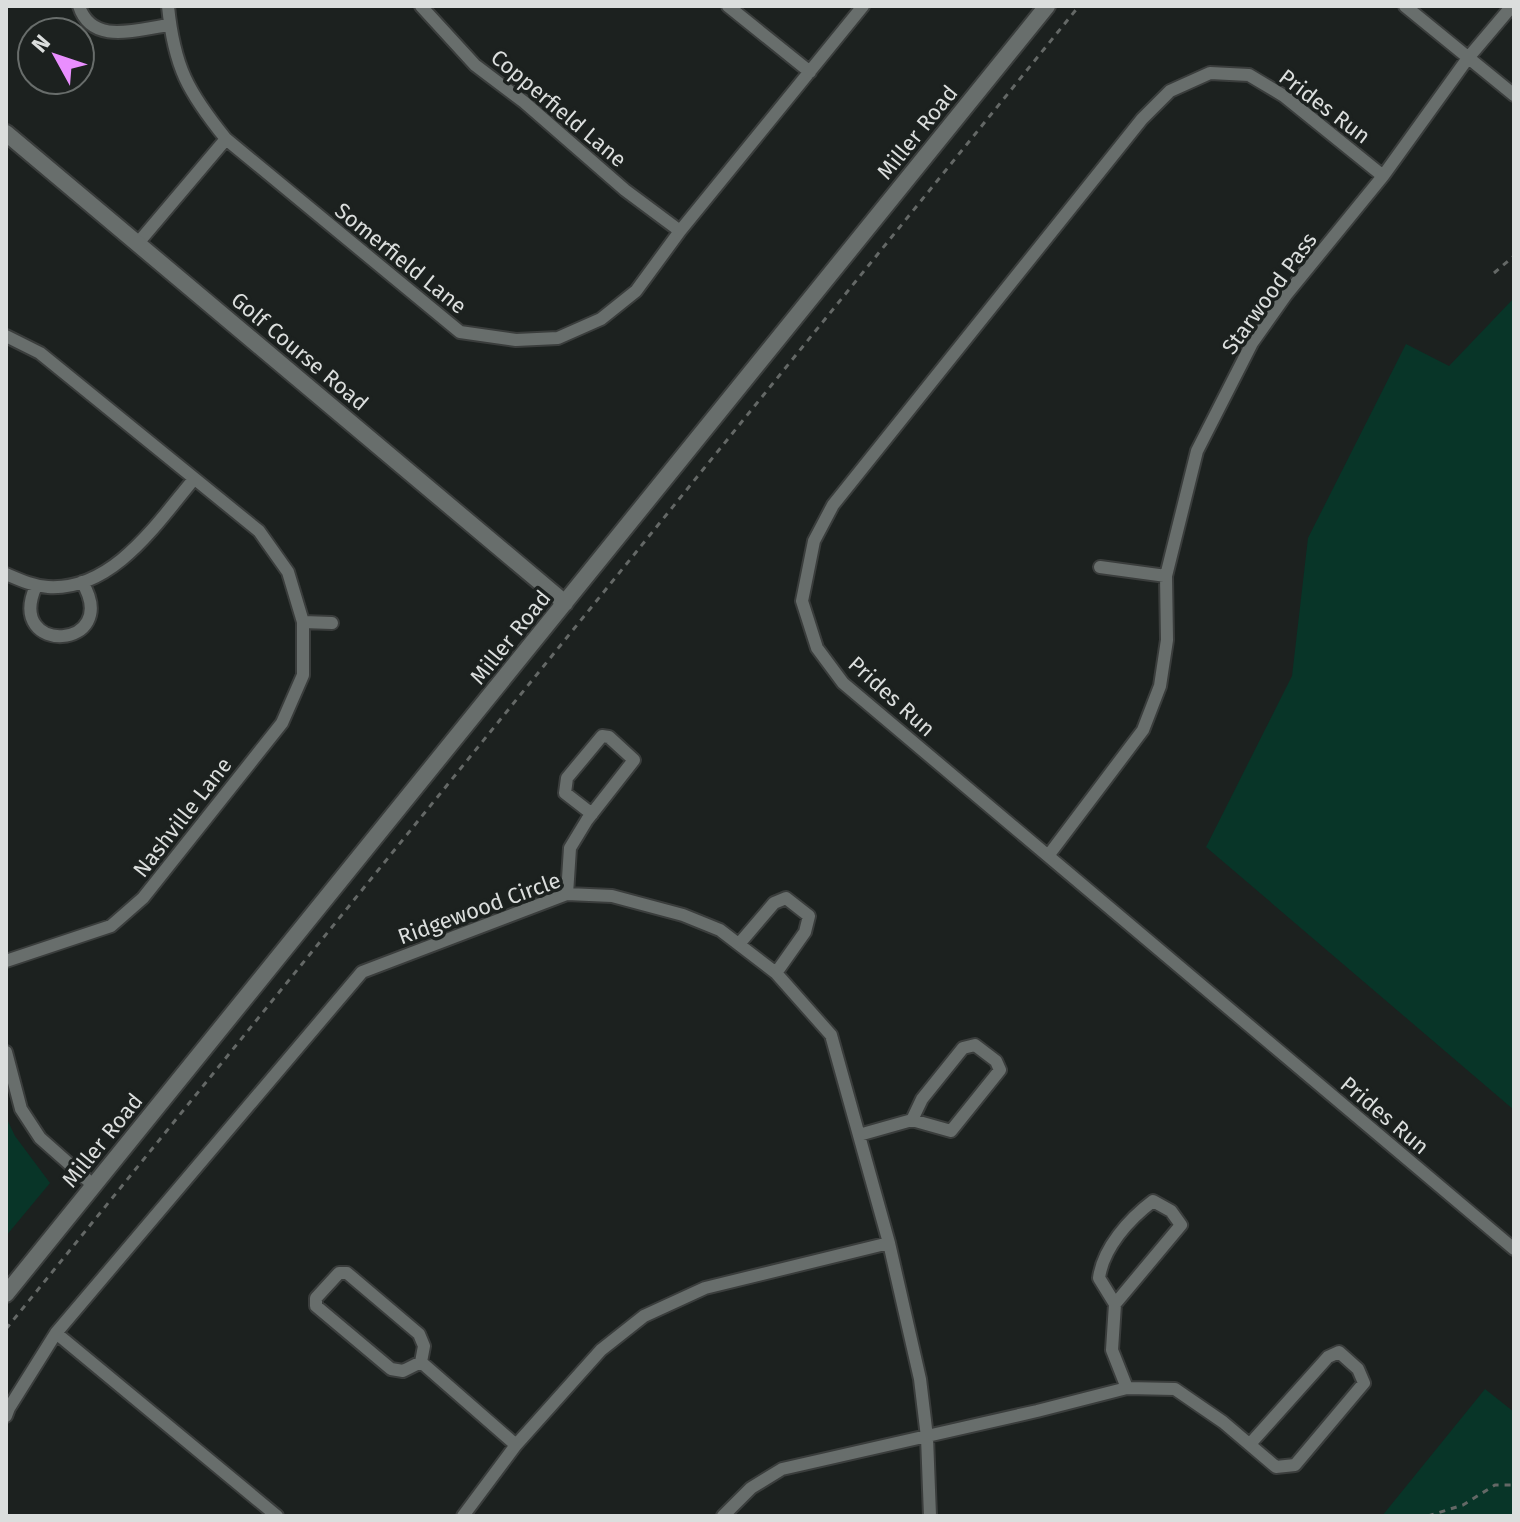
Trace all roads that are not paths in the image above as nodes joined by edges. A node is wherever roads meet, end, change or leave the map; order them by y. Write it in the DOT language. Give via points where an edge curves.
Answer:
graph roads {
  1 [pos="79,6"];
  2 [pos="168,6"];
  3 [pos="421,6"];
  4 [pos="728,6"];
  5 [pos="863,6"];
  6 [pos="1047,6"];
  7 [pos="1405,6"];
  8 [pos="1512,6"];
  9 [pos="170,25"];
  10 [pos="1468,58"];
  11 [pos="810,72"];
  12 [pos="1514,95"];
  13 [pos="6,133"];
  14 [pos="226,139"];
  15 [pos="1383,176"];
  16 [pos="680,231"];
  17 [pos="138,243"];
  18 [pos="6,336"];
  19 [pos="194,479"];
  20 [pos="1100,567"];
  21 [pos="6,574"];
  22 [pos="1166,576"];
  23 [pos="82,582"];
  24 [pos="36,586"];
  25 [pos="565,603"];
  26 [pos="303,622"];
  27 [pos="332,623"];
  28 [pos="592,814"];
  29 [pos="1048,856"];
  30 [pos="567,894"];
  31 [pos="739,944"];
  32 [pos="6,961"];
  33 [pos="776,973"];
  34 [pos="6,1052"];
  35 [pos="912,1120"];
  36 [pos="859,1135"];
  37 [pos="93,1185"];
  38 [pos="889,1243"];
  39 [pos="1514,1249"];
  40 [pos="6,1294"];
  41 [pos="1115,1304"];
  42 [pos="56,1333"];
  43 [pos="421,1362"];
  44 [pos="1127,1388"];
  45 [pos="6,1416"];
  46 [pos="927,1437"];
  47 [pos="1250,1444"];
  48 [pos="516,1445"];
  49 [pos="736,1510"];
  50 [pos="277,1516"];
  51 [pos="463,1516"];
  52 [pos="723,1516"];
  53 [pos="930,1516"];
  1 -- 9 [label="street" via="90,27 102,32"];
  2 -- 9 [label="street, Somerfield Lane"];
  3 -- 16 [label="street, Copperfield Lane" via="475,65"];
  4 -- 11 [label="street"];
  5 -- 11 [label="street, Somerfield Lane"];
  6 -- 25 [label="street, Miller Road"];
  7 -- 10 [label="street"];
  8 -- 10 [label="street, Starwood Pass"];
  9 -- 14 [label="street, Somerfield Lane" via="181,75"];
  10 -- 12 [label="street"];
  10 -- 15 [label="street, Starwood Pass"];
  11 -- 16 [label="street, Somerfield Lane"];
  13 -- 17 [label="street, Golf Course Road"];
  14 -- 16 [label="street, Somerfield Lane" via="460,332 516,340 558,338 601,319 636,291"];
  14 -- 17 [label="street"];
  15 -- 22 [label="street, Starwood Pass" via="1252,343 1197,451"];
  15 -- 29 [label="street, Prides Run" via="1284,96 1249,75 1210,73 1170,91 1142,119 833,505 814,541 802,601 817,648 843,683"];
  17 -- 25 [label="street, Golf Course Road"];
  18 -- 19 [label="street, Nashville Lane" via="40,353"];
  19 -- 23 [label="street" via="118,563"];
  19 -- 26 [label="street, Nashville Lane" via="259,531 288,572"];
  20 -- 22 [label="street"];
  21 -- 24 [label="street"];
  22 -- 29 [label="street, Starwood Pass" via="1167,640 1160,686 1143,730"];
  23 -- 24 [label="street"];
  23 -- 24 [label="street" via="92,612 85,627 63,637 40,630 31,617 29,601"];
  25 -- 37 [label="street, Miller Road"];
  26 -- 27 [label="street"];
  26 -- 32 [label="street, Nashville Lane" via="303,675 282,723 143,898 111,926"];
  28 -- 28 [label="street" via="634,760 609,737 602,736 567,778 565,793"];
  28 -- 30 [label="street" via="570,848"];
  29 -- 39 [label="street, Prides Run"];
  30 -- 31 [label="street, Ridgewood Circle" via="612,896 659,908 720,930"];
  30 -- 42 [label="street, Ridgewood Circle" via="362,972"];
  31 -- 33 [label="street, Ridgewood Circle"];
  31 -- 33 [label="street" via="774,903 786,898 797,905 809,916 805,932"];
  33 -- 36 [label="street, Ridgewood Circle" via="831,1035"];
  34 -- 37 [label="street" via="21,1109 40,1138"];
  35 -- 35 [label="street" via="963,1048 975,1045 996,1061 1000,1070 951,1131"];
  35 -- 36 [label="street"];
  36 -- 38 [label="street, Ridgewood Circle"];
  37 -- 40 [label="street, Miller Road"];
  38 -- 46 [label="street, Ridgewood Circle" via="920,1379"];
  38 -- 48 [label="street" via="705,1288 644,1316 601,1350"];
  41 -- 41 [label="street" via="1181,1225 1171,1211 1153,1201 1135,1214 1101,1262 1099,1278"];
  41 -- 44 [label="street" via="1112,1350"];
  42 -- 45 [label="street, Ridgewood Circle"];
  42 -- 50 [label="street"];
  43 -- 43 [label="street" via="403,1371 391,1369 316,1306 316,1298 339,1273 347,1273 419,1334 424,1346"];
  43 -- 48 [label="street"];
  44 -- 46 [label="street"];
  44 -- 47 [label="street" via="1175,1389"];
  46 -- 49 [label="street" via="782,1469 751,1488"];
  46 -- 53 [label="street, Ridgewood Circle"];
  47 -- 47 [label="street" via="1276,1467 1295,1465 1364,1383 1358,1369 1339,1352 1328,1357"];
  48 -- 51 [label="street"];
  49 -- 52 [label="street"];
}
